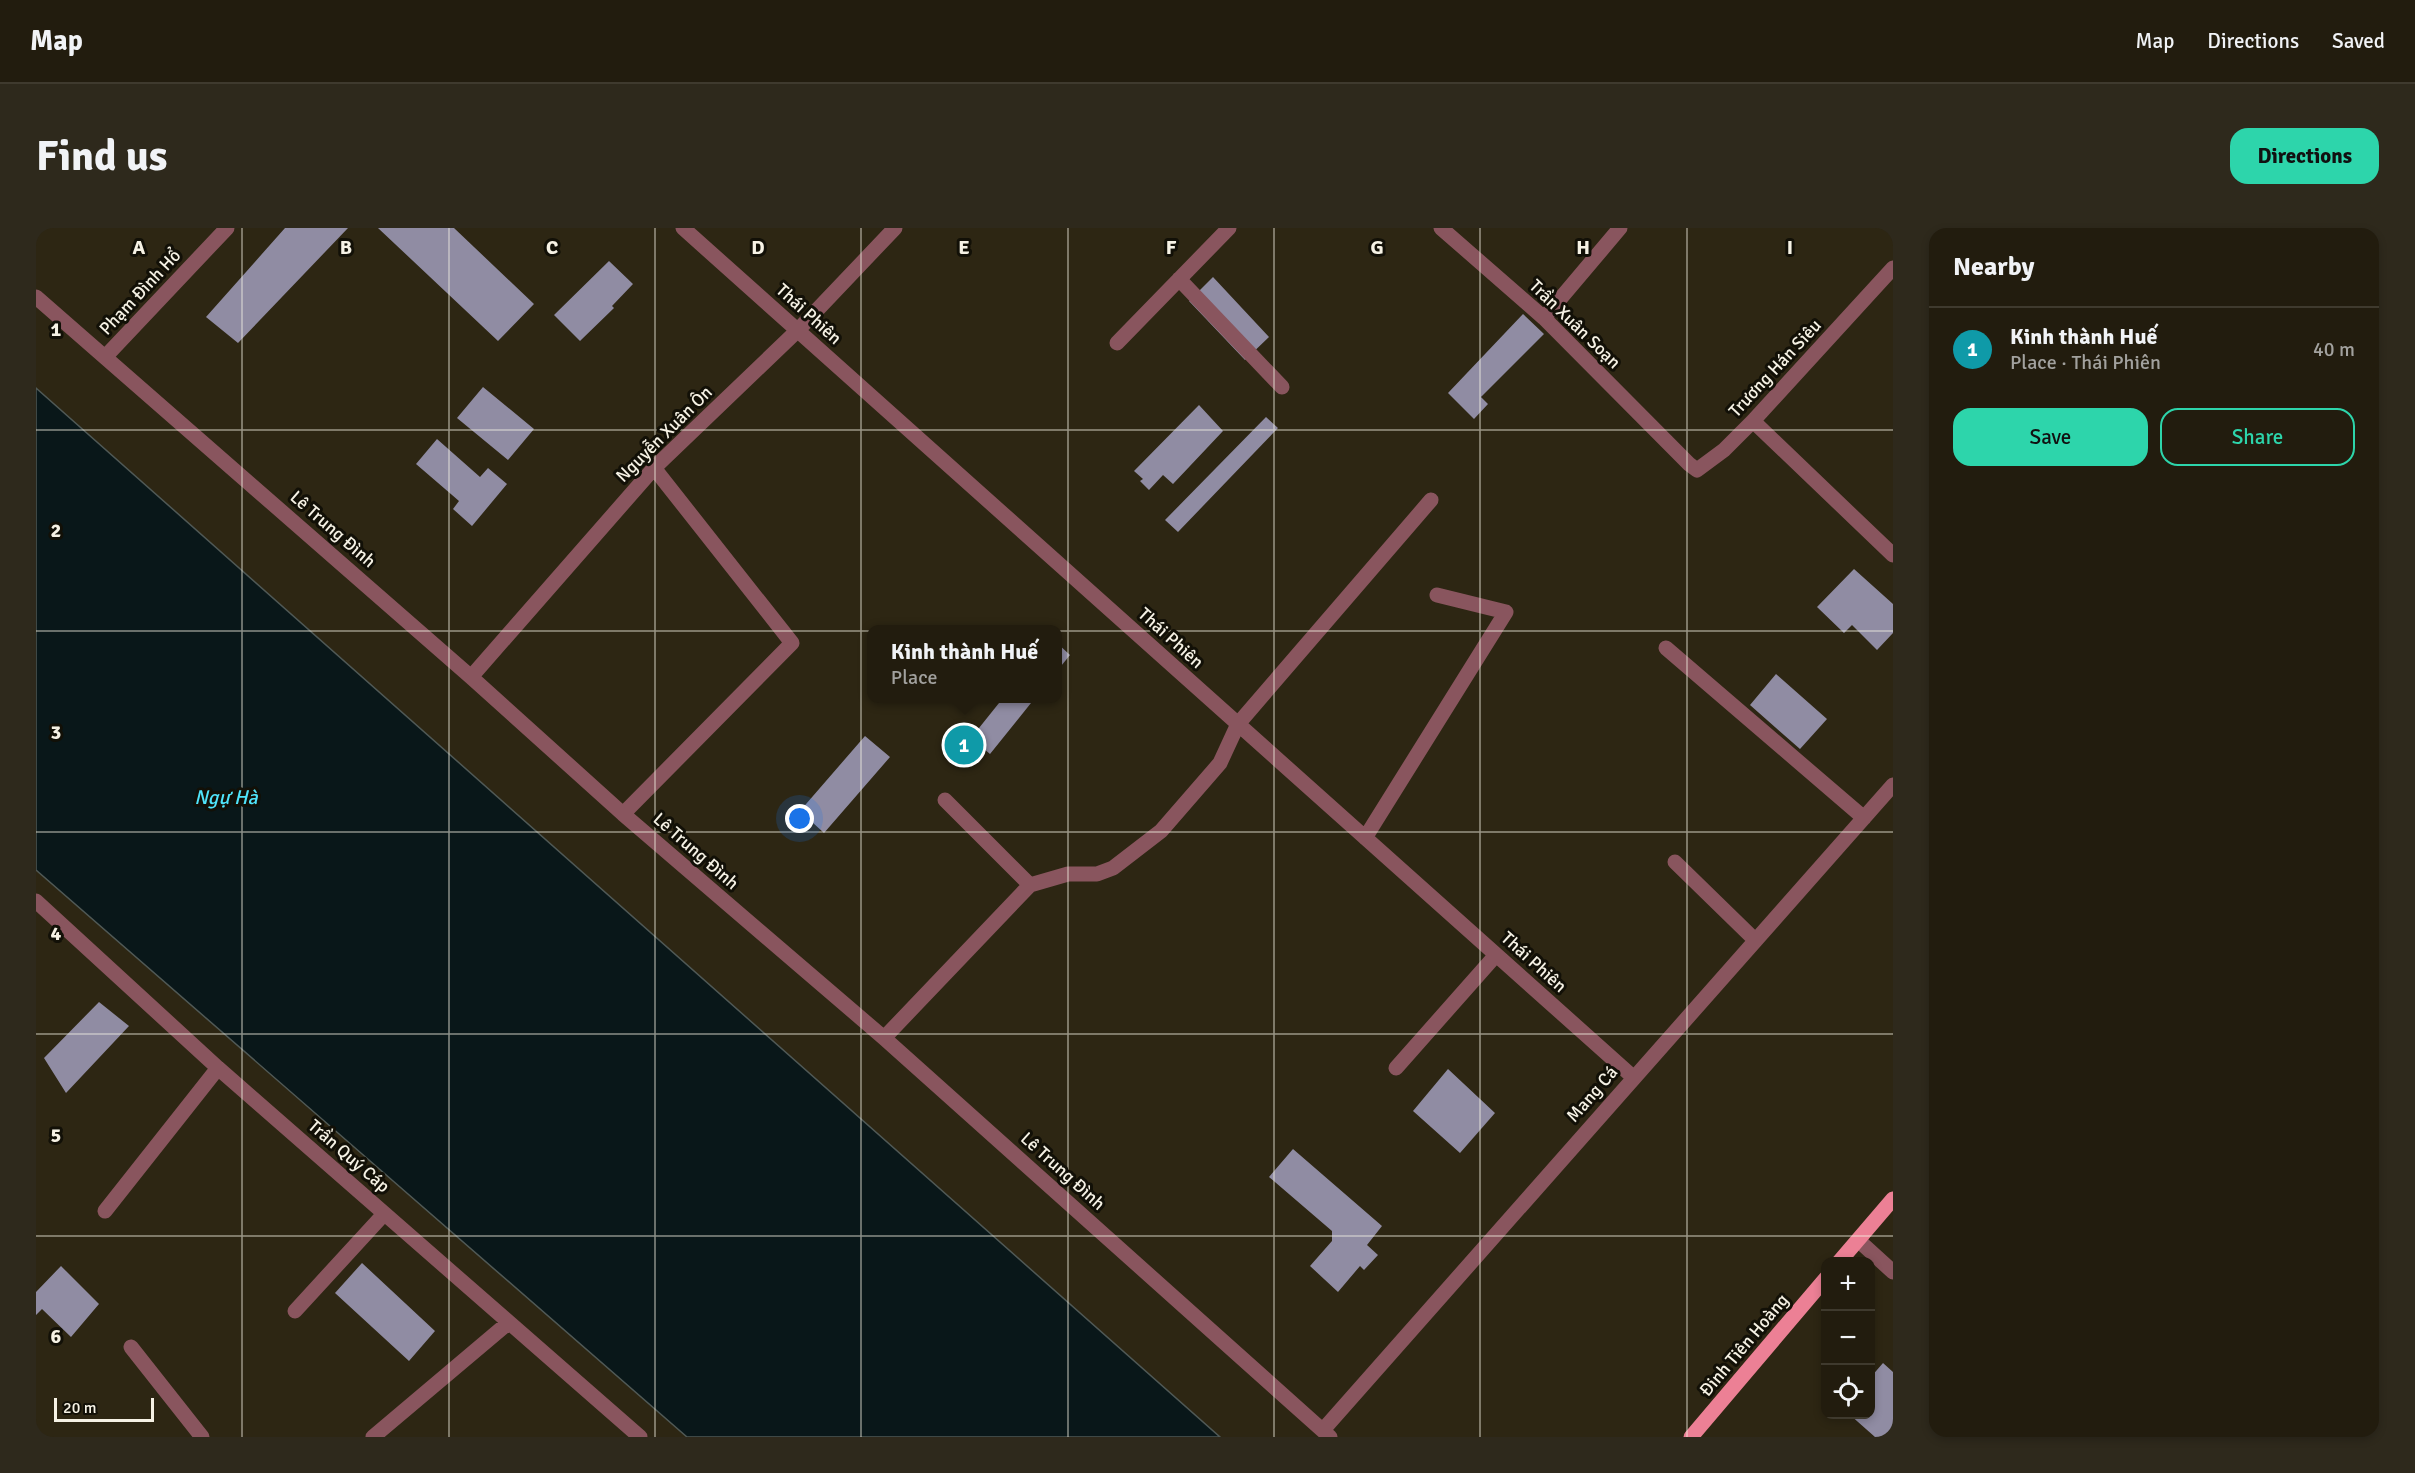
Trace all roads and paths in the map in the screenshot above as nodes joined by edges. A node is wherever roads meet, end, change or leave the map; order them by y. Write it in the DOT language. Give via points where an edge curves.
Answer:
graph roads {
  1 [pos="227,228"];
  2 [pos="683,228"];
  3 [pos="895,228"];
  4 [pos="1229,228"];
  5 [pos="1441,228"];
  6 [pos="1620,228"];
  7 [pos="1893,268"];
  8 [pos="1179,279"];
  9 [pos="36,297"];
  10 [pos="1544,318"];
  11 [pos="798,330"];
  12 [pos="1117,343"];
  13 [pos="106,356"];
  14 [pos="1282,387"];
  15 [pos="1753,422"];
  16 [pos="1678,453"];
  17 [pos="654,468"];
  18 [pos="1431,500"];
  19 [pos="1893,555"];
  20 [pos="1437,595"];
  21 [pos="1666,648"];
  22 [pos="471,676"];
  23 [pos="1238,724"];
  24 [pos="1893,785"];
  25 [pos="945,800"];
  26 [pos="623,814"];
  27 [pos="1864,818"];
  28 [pos="1365,838"];
  29 [pos="1675,862"];
  30 [pos="1030,885"];
  31 [pos="36,901"];
  32 [pos="1755,940"];
  33 [pos="1496,955"];
  34 [pos="884,1038"];
  35 [pos="218,1068"];
  36 [pos="1396,1068"];
  37 [pos="1633,1077"];
  38 [pos="1893,1199"];
  39 [pos="105,1211"];
  40 [pos="384,1214"];
  41 [pos="1858,1240"];
  42 [pos="1843,1257"];
  43 [pos="1893,1272"];
  44 [pos="1821,1284"];
  45 [pos="295,1311"];
  46 [pos="508,1323"];
  47 [pos="131,1347"];
  48 [pos="1326,1434"];
  49 [pos="202,1437"];
  50 [pos="373,1437"];
  51 [pos="640,1437"];
  52 [pos="1691,1437"];
  1 -- 13 [label="street, Phạm Đình Hổ"];
  2 -- 11 [label="street, Thái Phiên"];
  3 -- 11 [label="street, Nguyễn Xuân Ôn"];
  4 -- 8 [label="street"];
  5 -- 10 [label="street, Trần Xuân Soạn"];
  6 -- 10 [label="street"];
  7 -- 15 [label="street, Trương Hán Siêu"];
  8 -- 12 [label="street"];
  8 -- 14 [label="street"];
  9 -- 13 [label="street, Lê Trung Đình"];
  10 -- 16 [label="street, Trần Xuân Soạn"];
  11 -- 17 [label="street, Nguyễn Xuân Ôn"];
  11 -- 23 [label="street, Thái Phiên"];
  13 -- 22 [label="street, Lê Trung Đình"];
  15 -- 16 [label="street, Trương Hán Siêu" via="1701,469 1694,468"];
  15 -- 19 [label="street"];
  17 -- 22 [label="street, Nguyễn Xuân Ôn"];
  17 -- 26 [label="street" via="792,643"];
  18 -- 23 [label="street"];
  20 -- 28 [label="street" via="1506,612"];
  21 -- 27 [label="street"];
  22 -- 26 [label="street, Lê Trung Đình"];
  23 -- 28 [label="street, Thái Phiên"];
  23 -- 30 [label="street" via="1220,763 1161,831 1113,868 1097,874 1068,874"];
  24 -- 27 [label="street, Mang Cá"];
  25 -- 30 [label="street"];
  26 -- 34 [label="street, Lê Trung Đình"];
  27 -- 32 [label="street, Mang Cá"];
  28 -- 33 [label="street, Thái Phiên"];
  29 -- 32 [label="street"];
  30 -- 34 [label="street"];
  31 -- 35 [label="street, Trần Quý Cáp"];
  32 -- 37 [label="street, Mang Cá"];
  33 -- 36 [label="street"];
  33 -- 37 [label="street, Thái Phiên"];
  34 -- 48 [label="street, Lê Trung Đình"];
  35 -- 39 [label="street"];
  35 -- 40 [label="street, Trần Quý Cáp"];
  37 -- 48 [label="street, Mang Cá"];
  38 -- 41 [label="main road"];
  40 -- 45 [label="street"];
  40 -- 46 [label="street, Trần Quý Cáp"];
  41 -- 42 [label="main road"];
  41 -- 43 [label="street"];
  44 -- 52 [label="main road, Đinh Tiên Hoàng"];
  46 -- 50 [label="street"];
  46 -- 51 [label="street, Trần Quý Cáp"];
  47 -- 49 [label="street"];
}
